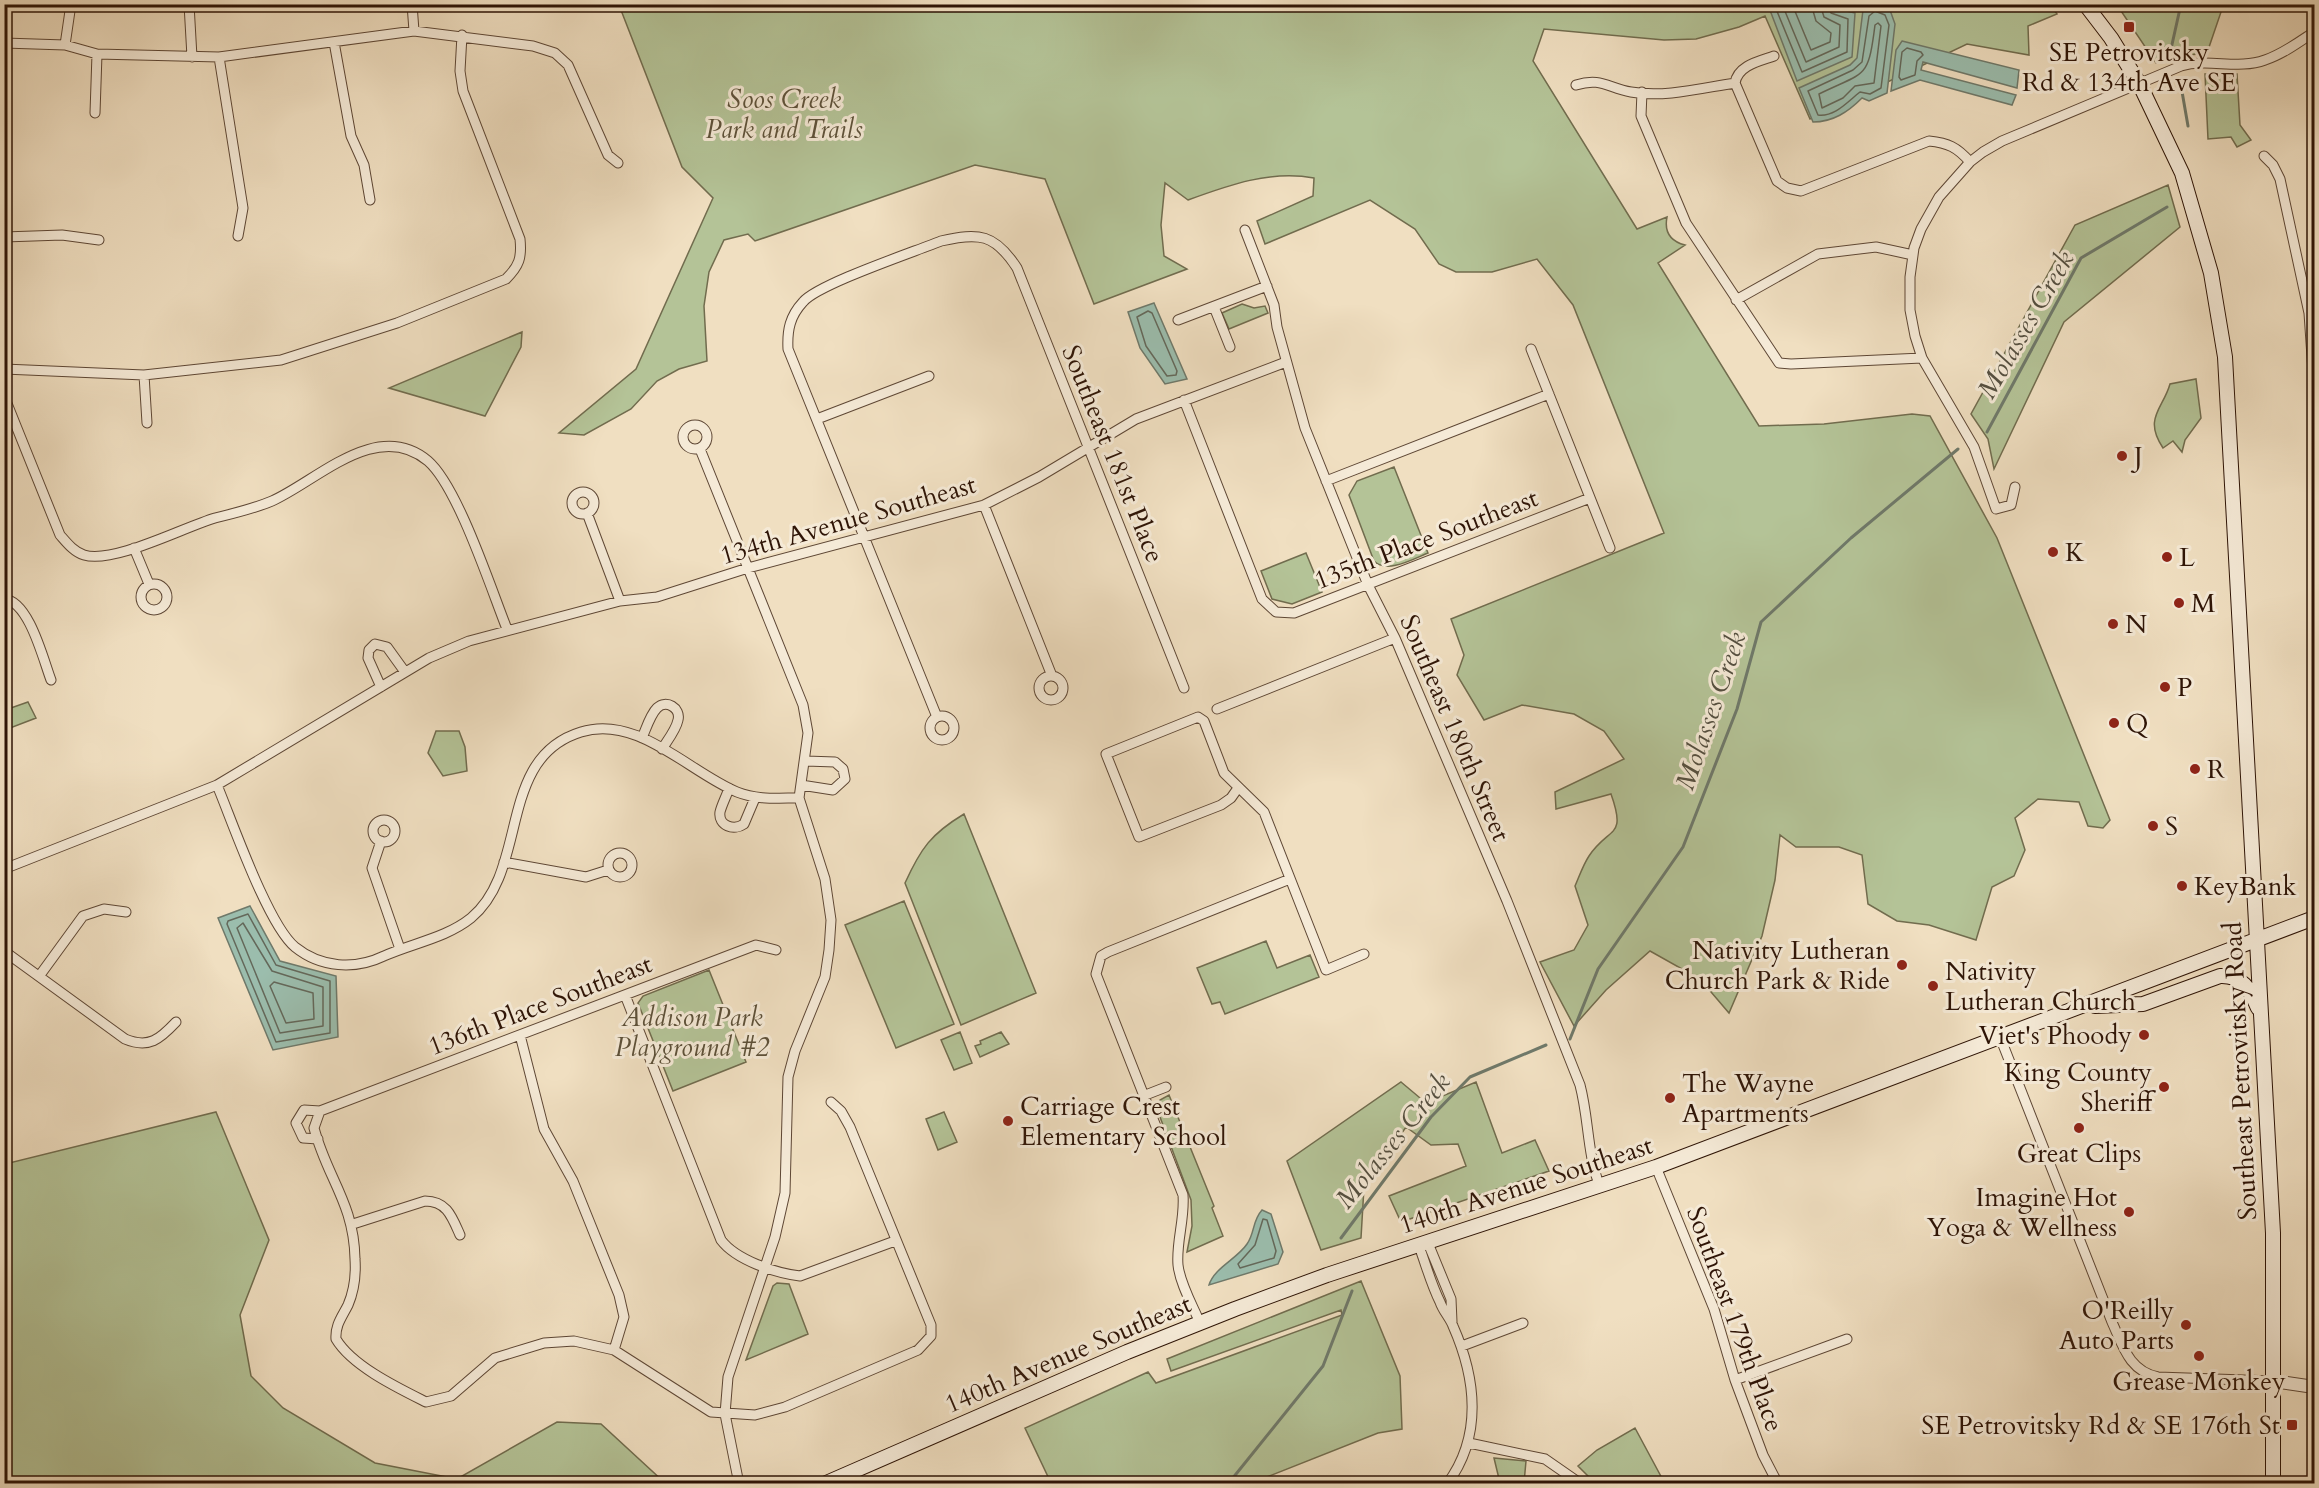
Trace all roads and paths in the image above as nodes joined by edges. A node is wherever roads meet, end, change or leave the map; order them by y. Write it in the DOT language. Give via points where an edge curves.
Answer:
graph roads {
  1 [pos="70,4"];
  2 [pos="189,4"];
  3 [pos="412,4"];
  4 [pos="2085,4"];
  5 [pos="414,31"];
  6 [pos="2314,32"];
  7 [pos="462,35"];
  8 [pos="334,42"];
  9 [pos="4,43"];
  10 [pos="65,45"];
  11 [pos="97,54"];
  12 [pos="1774,56"];
  13 [pos="192,57"];
  14 [pos="219,57"];
  15 [pos="1735,83"];
  16 [pos="1576,85"];
  17 [pos="2140,85"];
  18 [pos="1642,92"];
  19 [pos="95,113"];
  20 [pos="2264,156"];
  21 [pos="1970,162"];
  22 [pos="618,163"];
  23 [pos="370,200"];
  24 [pos="1245,230"];
  25 [pos="238,236"];
  26 [pos="4,237"];
  27 [pos="99,240"];
  28 [pos="1913,255"];
  29 [pos="1267,286"];
  30 [pos="1736,300"];
  31 [pos="1214,307"];
  32 [pos="2312,312"];
  33 [pos="1178,320"];
  34 [pos="1230,347"];
  35 [pos="1531,350"];
  36 [pos="1922,358"];
  37 [pos="1286,362"];
  38 [pos="4,369"];
  39 [pos="144,375"];
  40 [pos="930,376"];
  41 [pos="2314,386"];
  42 [pos="1549,394"];
  43 [pos="4,396"];
  44 [pos="1184,400"];
  45 [pos="817,419"];
  46 [pos="147,423"];
  47 [pos="700,448"];
  48 [pos="1089,448"];
  49 [pos="1326,481"];
  50 [pos="2015,487"];
  51 [pos="1590,498"];
  52 [pos="984,505"];
  53 [pos="587,513"];
  54 [pos="863,537"];
  55 [pos="134,548"];
  56 [pos="1610,548"];
  57 [pos="748,568"];
  58 [pos="149,585"];
  59 [pos="1368,585"];
  60 [pos="4,599"];
  61 [pos="620,601"];
  62 [pos="507,629"];
  63 [pos="1395,638"];
  64 [pos="405,672"];
  65 [pos="1052,676"];
  66 [pos="51,680"];
  67 [pos="381,687"];
  68 [pos="1184,688"];
  69 [pos="1217,709"];
  70 [pos="937,717"];
  71 [pos="642,738"];
  72 [pos="662,749"];
  73 [pos="806,761"];
  74 [pos="217,785"];
  75 [pos="801,785"];
  76 [pos="729,788"];
  77 [pos="1238,788"];
  78 [pos="755,798"];
  79 [pos="799,798"];
  80 [pos="381,841"];
  81 [pos="504,862"];
  82 [pos="4,869"];
  83 [pos="608,870"];
  84 [pos="1290,879"];
  85 [pos="126,912"];
  86 [pos="2314,918"];
  87 [pos="2258,940"];
  88 [pos="400,949"];
  89 [pos="776,950"];
  90 [pos="4,951"];
  91 [pos="1364,954"];
  92 [pos="40,975"];
  93 [pos="625,995"];
  94 [pos="2081,1007"];
  95 [pos="2260,1012"];
  96 [pos="176,1022"];
  97 [pos="520,1035"];
  98 [pos="2000,1037"];
  99 [pos="1166,1087"];
  100 [pos="1143,1096"];
  101 [pos="831,1102"];
  102 [pos="320,1111"];
  103 [pos="318,1139"];
  104 [pos="1656,1167"];
  105 [pos="1599,1187"];
  106 [pos="353,1224"];
  107 [pos="460,1235"];
  108 [pos="896,1241"];
  109 [pos="1424,1245"];
  110 [pos="765,1266"];
  111 [pos="1200,1323"];
  112 [pos="1523,1323"];
  113 [pos="1847,1339"];
  114 [pos="1462,1346"];
  115 [pos="614,1350"];
  116 [pos="1735,1380"];
  117 [pos="2273,1381"];
  118 [pos="2314,1387"];
  119 [pos="725,1414"];
  120 [pos="1469,1443"];
  121 [pos="831,1482"];
  122 [pos="739,1484"];
  123 [pos="1447,1484"];
  124 [pos="1581,1484"];
  125 [pos="1778,1484"];
  126 [pos="2273,1484"];
  1 -- 10 [label="street"];
  2 -- 13 [label="street"];
  3 -- 5 [label="street"];
  4 -- 17 [label="main road, Southeast Petrovitsky Road"];
  5 -- 7 [label="street"];
  5 -- 8 [label="street"];
  6 -- 17 [label="street" via="2264,61 2198,61"];
  7 -- 22 [label="street" via="555,53 568,65 608,155"];
  7 -- 39 [label="street" via="463,91 520,239 522,255 518,268 506,279 408,318 280,360"];
  8 -- 14 [label="street"];
  8 -- 23 [label="street" via="351,136 364,165"];
  9 -- 10 [label="street"];
  10 -- 11 [label="street"];
  11 -- 13 [label="street"];
  11 -- 19 [label="street"];
  12 -- 15 [label="street" via="1739,72"];
  13 -- 14 [label="street"];
  14 -- 25 [label="street" via="243,208"];
  15 -- 18 [label="street"];
  15 -- 21 [label="street" via="1777,181 1787,188 1801,191 1929,141 1946,142 1958,148"];
  16 -- 18 [label="street" via="1598,81"];
  17 -- 21 [label="street" via="2002,141"];
  17 -- 87 [label="main road, Southeast Petrovitsky Road" via="2182,173 2211,273 2225,357"];
  18 -- 30 [label="street" via="1641,116 1686,223"];
  20 -- 32 [label="street" via="2280,179"];
  21 -- 28 [label="street" via="1939,197 1921,229"];
  24 -- 29 [label="street, Southeast 180th Street"];
  26 -- 27 [label="street" via="62,235"];
  28 -- 30 [label="street" via="1876,247 1818,254"];
  28 -- 36 [label="street" via="1910,309"];
  29 -- 31 [label="street"];
  29 -- 37 [label="street, Southeast 180th Street"];
  30 -- 36 [label="street" via="1779,363"];
  31 -- 33 [label="street"];
  31 -- 34 [label="street"];
  32 -- 41 [label="street"];
  35 -- 42 [label="street"];
  36 -- 50 [label="street" via="1974,447 1996,509 2011,505"];
  37 -- 44 [label="street, 134th Avenue Southeast"];
  37 -- 49 [label="street, Southeast 180th Street" via="1305,428"];
  38 -- 39 [label="street"];
  39 -- 46 [label="street"];
  40 -- 45 [label="street"];
  42 -- 49 [label="street"];
  42 -- 51 [label="street"];
  43 -- 55 [label="street" via="60,535 71,548 85,555"];
  44 -- 48 [label="street, 134th Avenue Southeast" via="1136,420"];
  44 -- 59 [label="street, 135th Place Southeast" via="1262,599 1276,612 1294,613"];
  45 -- 48 [label="street, Southeast 181st Place" via="788,349 792,317 804,300 814,292 941,241 982,235 1008,254 1017,268"];
  45 -- 54 [label="street"];
  47 -- 57 [label="street"];
  48 -- 52 [label="street, 134th Avenue Southeast"];
  48 -- 68 [label="street, Southeast 181st Place"];
  49 -- 59 [label="street, Southeast 180th Street"];
  51 -- 56 [label="street"];
  51 -- 59 [label="street, 135th Place Southeast"];
  52 -- 54 [label="street, 134th Avenue Southeast"];
  52 -- 65 [label="street"];
  53 -- 61 [label="street"];
  54 -- 57 [label="street, 134th Avenue Southeast"];
  54 -- 70 [label="street"];
  55 -- 58 [label="street"];
  55 -- 62 [label="street" via="274,500 327,467 372,448 409,448 429,462 446,483"];
  57 -- 61 [label="street, 134th Avenue Southeast" via="657,597"];
  57 -- 73 [label="street" via="803,705 808,734"];
  59 -- 63 [label="street, Southeast 180th Street"];
  60 -- 66 [label="street" via="12,599 23,608"];
  61 -- 62 [label="street, 134th Avenue Southeast"];
  62 -- 64 [label="street, 134th Avenue Southeast" via="469,641"];
  63 -- 69 [label="street"];
  63 -- 105 [label="street, Southeast 180th Street" via="1513,915 1580,1085 1587,1111 1590,1162"];
  64 -- 67 [label="street, 134th Avenue Southeast"];
  64 -- 67 [label="street" via="387,647 375,644 368,658"];
  67 -- 74 [label="street, 134th Avenue Southeast"];
  71 -- 72 [label="street"];
  71 -- 72 [label="street" via="656,709 672,706 678,721"];
  71 -- 81 [label="street" via="606,727 563,738 543,753 530,773"];
  72 -- 76 [label="street"];
  73 -- 75 [label="street"];
  73 -- 75 [label="street" via="835,762 843,769 845,779 833,790"];
  74 -- 82 [label="street, 134th Avenue Southeast"];
  74 -- 88 [label="street" via="276,921 293,946 311,958 339,966 370,963"];
  75 -- 79 [label="street"];
  76 -- 78 [label="street"];
  76 -- 78 [label="street" via="720,812 721,820 728,826 744,824"];
  77 -- 77 [label="street" via="1224,773 1204,721 1198,717 1106,754 1139,837 1221,805"];
  77 -- 84 [label="street" via="1264,812"];
  78 -- 79 [label="street"];
  79 -- 110 [label="street" via="820,861 831,920 829,950 825,977 788,1077 785,1193"];
  80 -- 88 [label="street" via="372,868"];
  81 -- 83 [label="street" via="586,878"];
  81 -- 88 [label="street" via="491,893 472,918 445,934"];
  84 -- 91 [label="street" via="1326,969"];
  84 -- 100 [label="street" via="1108,952 1099,962 1097,984"];
  85 -- 92 [label="street" via="104,909 83,916"];
  86 -- 87 [label="main road, 140th Avenue Southeast"];
  87 -- 94 [label="main road, 140th Avenue Southeast"];
  87 -- 95 [label="main road, Southeast Petrovitsky Road"];
  89 -- 93 [label="street, 136th Place Southeast" via="756,945"];
  90 -- 92 [label="street"];
  92 -- 96 [label="street" via="137,1044 151,1044"];
  93 -- 97 [label="street, 136th Place Southeast"];
  93 -- 110 [label="street" via="721,1240 728,1250"];
  94 -- 95 [label="main road" via="2143,1004 2228,975 2245,984"];
  94 -- 98 [label="main road, 140th Avenue Southeast"];
  95 -- 117 [label="main road, Southeast Petrovitsky Road" via="2273,1233"];
  97 -- 102 [label="street, 136th Place Southeast"];
  97 -- 115 [label="street" via="544,1129 573,1180 619,1295 624,1317"];
  98 -- 104 [label="main road, 140th Avenue Southeast"];
  98 -- 117 [label="street" via="2128,1358 2139,1370 2158,1377"];
  99 -- 100 [label="street"];
  100 -- 111 [label="street" via="1183,1195 1178,1267"];
  101 -- 108 [label="street" via="842,1111 850,1127"];
  102 -- 103 [label="street" via="315,1123"];
  102 -- 103 [label="street, 136th Place Southeast" via="304,1110 296,1129 303,1138"];
  103 -- 106 [label="street"];
  104 -- 105 [label="main road, 140th Avenue Southeast"];
  104 -- 116 [label="street, Southeast 179th Place" via="1714,1310"];
  105 -- 109 [label="main road, 140th Avenue Southeast"];
  106 -- 107 [label="street" via="425,1200 437,1201 447,1209"];
  106 -- 115 [label="street" via="353,1288 338,1323 336,1339 346,1353 397,1388 426,1402 452,1396 495,1358 544,1343 574,1341"];
  108 -- 110 [label="street" via="800,1276"];
  108 -- 119 [label="street" via="931,1325 931,1336 918,1350 785,1407 755,1415"];
  109 -- 111 [label="main road, 140th Avenue Southeast" via="1327,1275"];
  109 -- 114 [label="street" via="1440,1303"];
  110 -- 119 [label="street" via="728,1377"];
  111 -- 121 [label="main road, 140th Avenue Southeast"];
  112 -- 114 [label="street"];
  113 -- 116 [label="street"];
  114 -- 120 [label="street" via="1474,1410"];
  115 -- 119 [label="street" via="697,1405"];
  116 -- 125 [label="street, Southeast 179th Place"];
  117 -- 118 [label="street"];
  117 -- 126 [label="main road, Southeast Petrovitsky Road"];
  119 -- 122 [label="street"];
  120 -- 123 [label="street"];
  120 -- 124 [label="street" via="1545,1459"];
}
